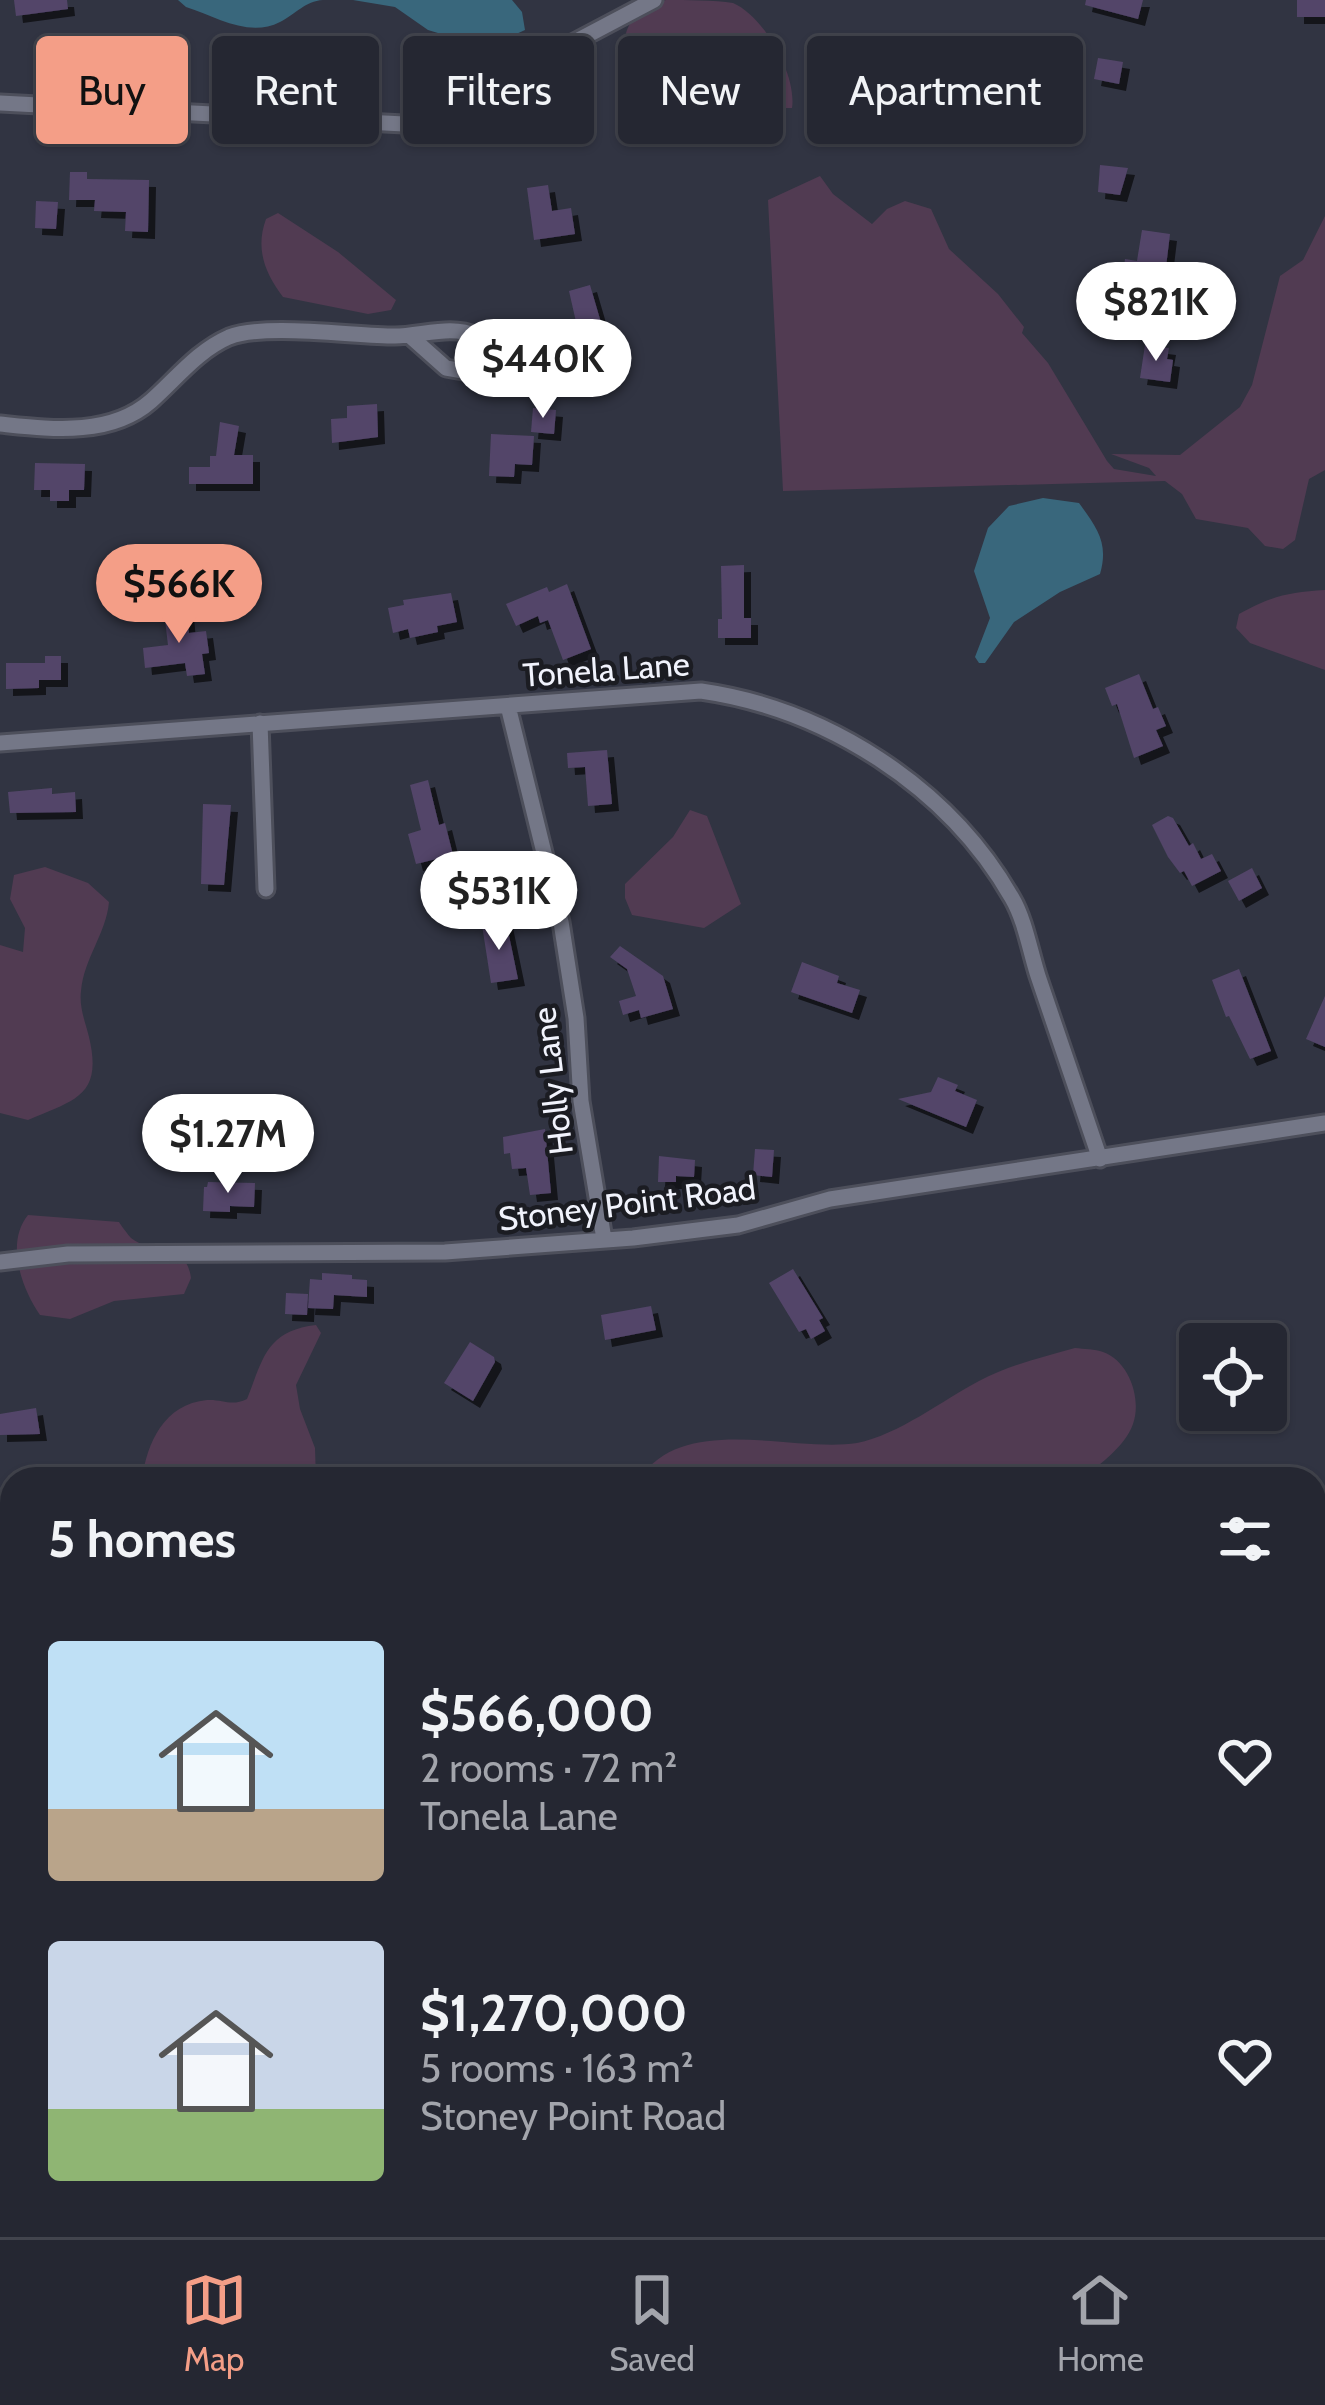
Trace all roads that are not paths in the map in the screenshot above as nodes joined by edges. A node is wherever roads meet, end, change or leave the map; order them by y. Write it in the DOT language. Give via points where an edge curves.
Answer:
graph roads {
  1 [pos="654,0"];
  2 [pos="0,104"];
  3 [pos="410,336"];
  4 [pos="0,424"];
  5 [pos="508,706"];
  6 [pos="260,722"];
  7 [pos="0,743"];
  8 [pos="266,889"];
  9 [pos="1325,1123"];
  10 [pos="1100,1159"];
  11 [pos="604,1240"];
  12 [pos="0,1262"];
  1 -- 2 [label="street" via="444,111 404,124"];
  3 -- 4 [label="street" via="235,335 116,422"];
  5 -- 6 [label="street, Tonela Lane"];
  5 -- 10 [label="street, Tonela Lane" via="718,694 828,729 899,773 956,824 1013,899"];
  5 -- 11 [label="street, Holly Lane" via="561,922"];
  6 -- 7 [label="street, Tonela Lane"];
  6 -- 8 [label="street"];
  9 -- 10 [label="street, Stoney Point Road"];
  10 -- 11 [label="street, Stoney Point Road" via="830,1199 738,1225"];
  11 -- 12 [label="street, Stoney Point Road" via="498,1250 68,1254"];
}
